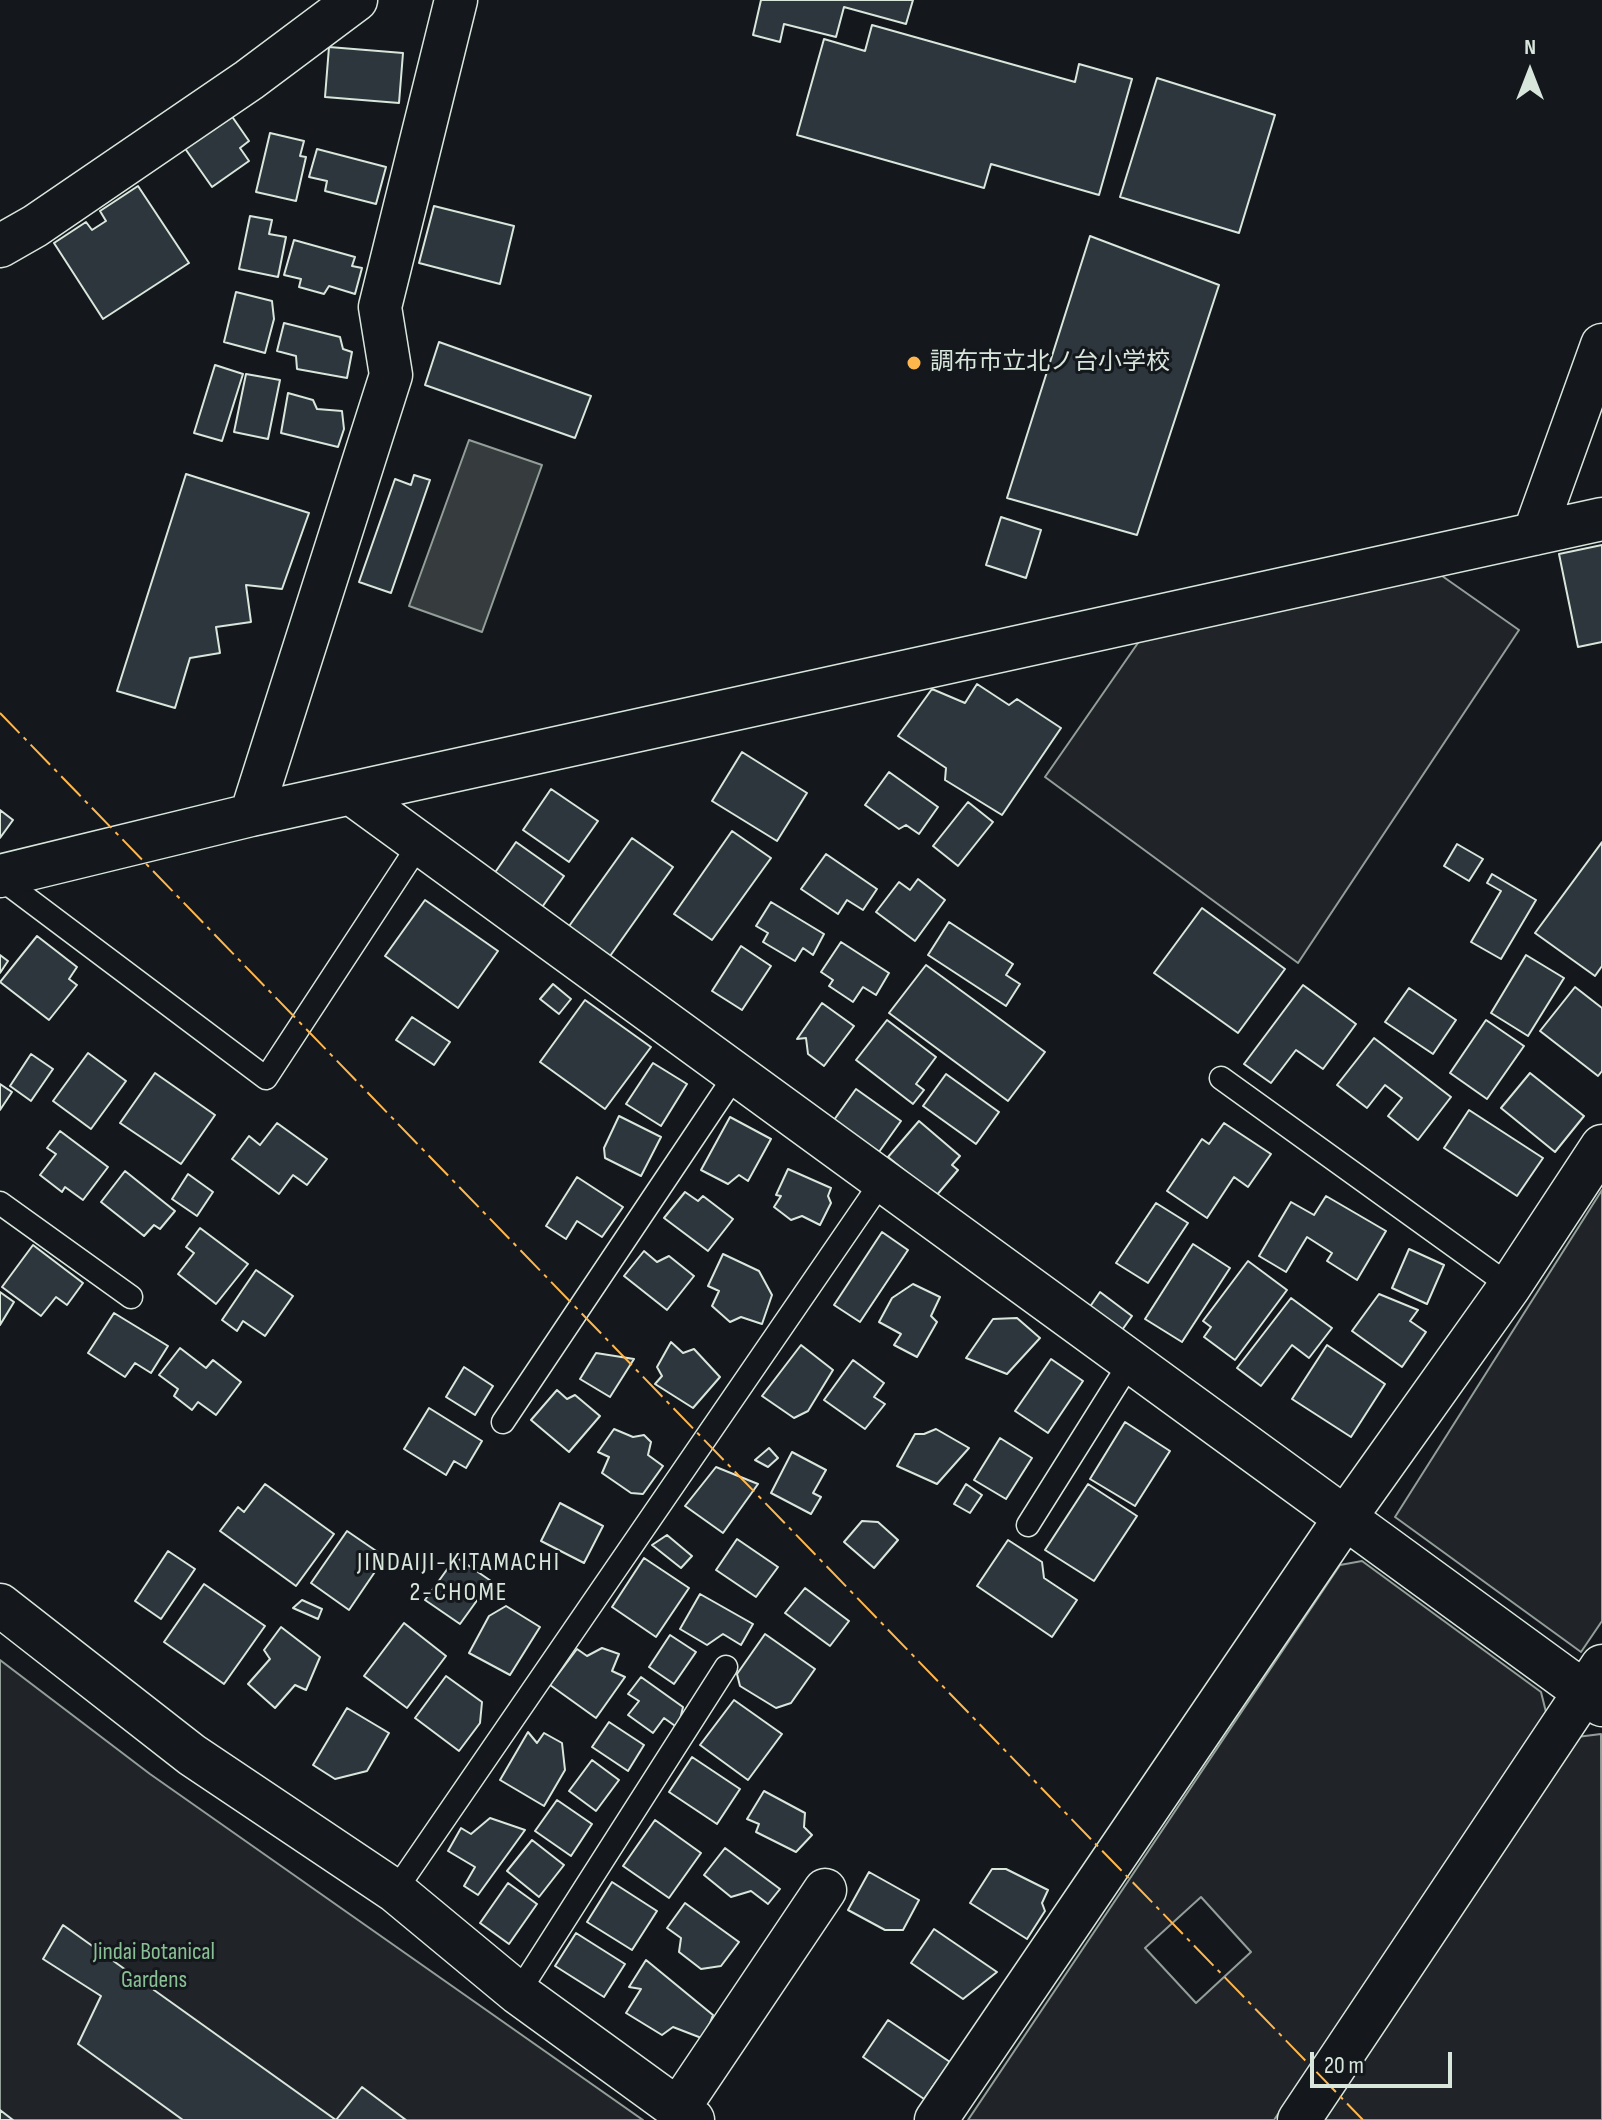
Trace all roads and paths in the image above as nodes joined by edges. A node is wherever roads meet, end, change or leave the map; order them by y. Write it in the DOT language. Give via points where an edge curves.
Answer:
graph roads {
  1 [pos="356,0"];
  2 [pos="456,0"];
  3 [pos="0,246"];
  4 [pos="1602,345"];
  5 [pos="1602,519"];
  6 [pos="1534,534"];
  7 [pos="352,794"];
  8 [pos="251,815"];
  9 [pos="420,843"];
  10 [pos="0,877"];
  11 [pos="736,1074"];
  12 [pos="1221,1078"];
  13 [pos="1602,1146"];
  14 [pos="882,1181"];
  15 [pos="0,1203"];
  16 [pos="1510,1286"];
  17 [pos="131,1297"];
  18 [pos="1131,1361"];
  19 [pos="503,1422"];
  20 [pos="1345,1518"];
  21 [pos="1028,1525"];
  22 [pos="0,1605"];
  23 [pos="726,1667"];
  24 [pos="1596,1688"];
  25 [pos="825,1890"];
  26 [pos="395,1891"];
  27 [pos="518,1993"];
  28 [pos="686,2114"];
  29 [pos="936,2120"];
  30 [pos="1299,2120"];
  1 -- 3 [label="street" via="249,80"];
  2 -- 8 [label="street" via="380,307 391,375"];
  4 -- 6 [label="street"];
  5 -- 6 [label="street"];
  6 -- 7 [label="street"];
  7 -- 8 [label="street"];
  7 -- 9 [label="street"];
  8 -- 10 [label="street"];
  9 -- 10 [label="lane" via="266,1078"];
  9 -- 11 [label="street"];
  11 -- 14 [label="street"];
  11 -- 19 [label="lane"];
  12 -- 16 [label="lane"];
  13 -- 16 [label="street"];
  14 -- 18 [label="street"];
  14 -- 26 [label="lane"];
  15 -- 17 [label="lane"];
  16 -- 20 [label="street"];
  18 -- 20 [label="street"];
  18 -- 21 [label="lane"];
  20 -- 24 [label="street"];
  20 -- 29 [label="street"];
  22 -- 26 [label="street" via="192,1755"];
  23 -- 27 [label="lane"];
  24 -- 30 [label="street"];
  25 -- 28 [label="street"];
  26 -- 27 [label="street"];
  27 -- 28 [label="street"];
}
